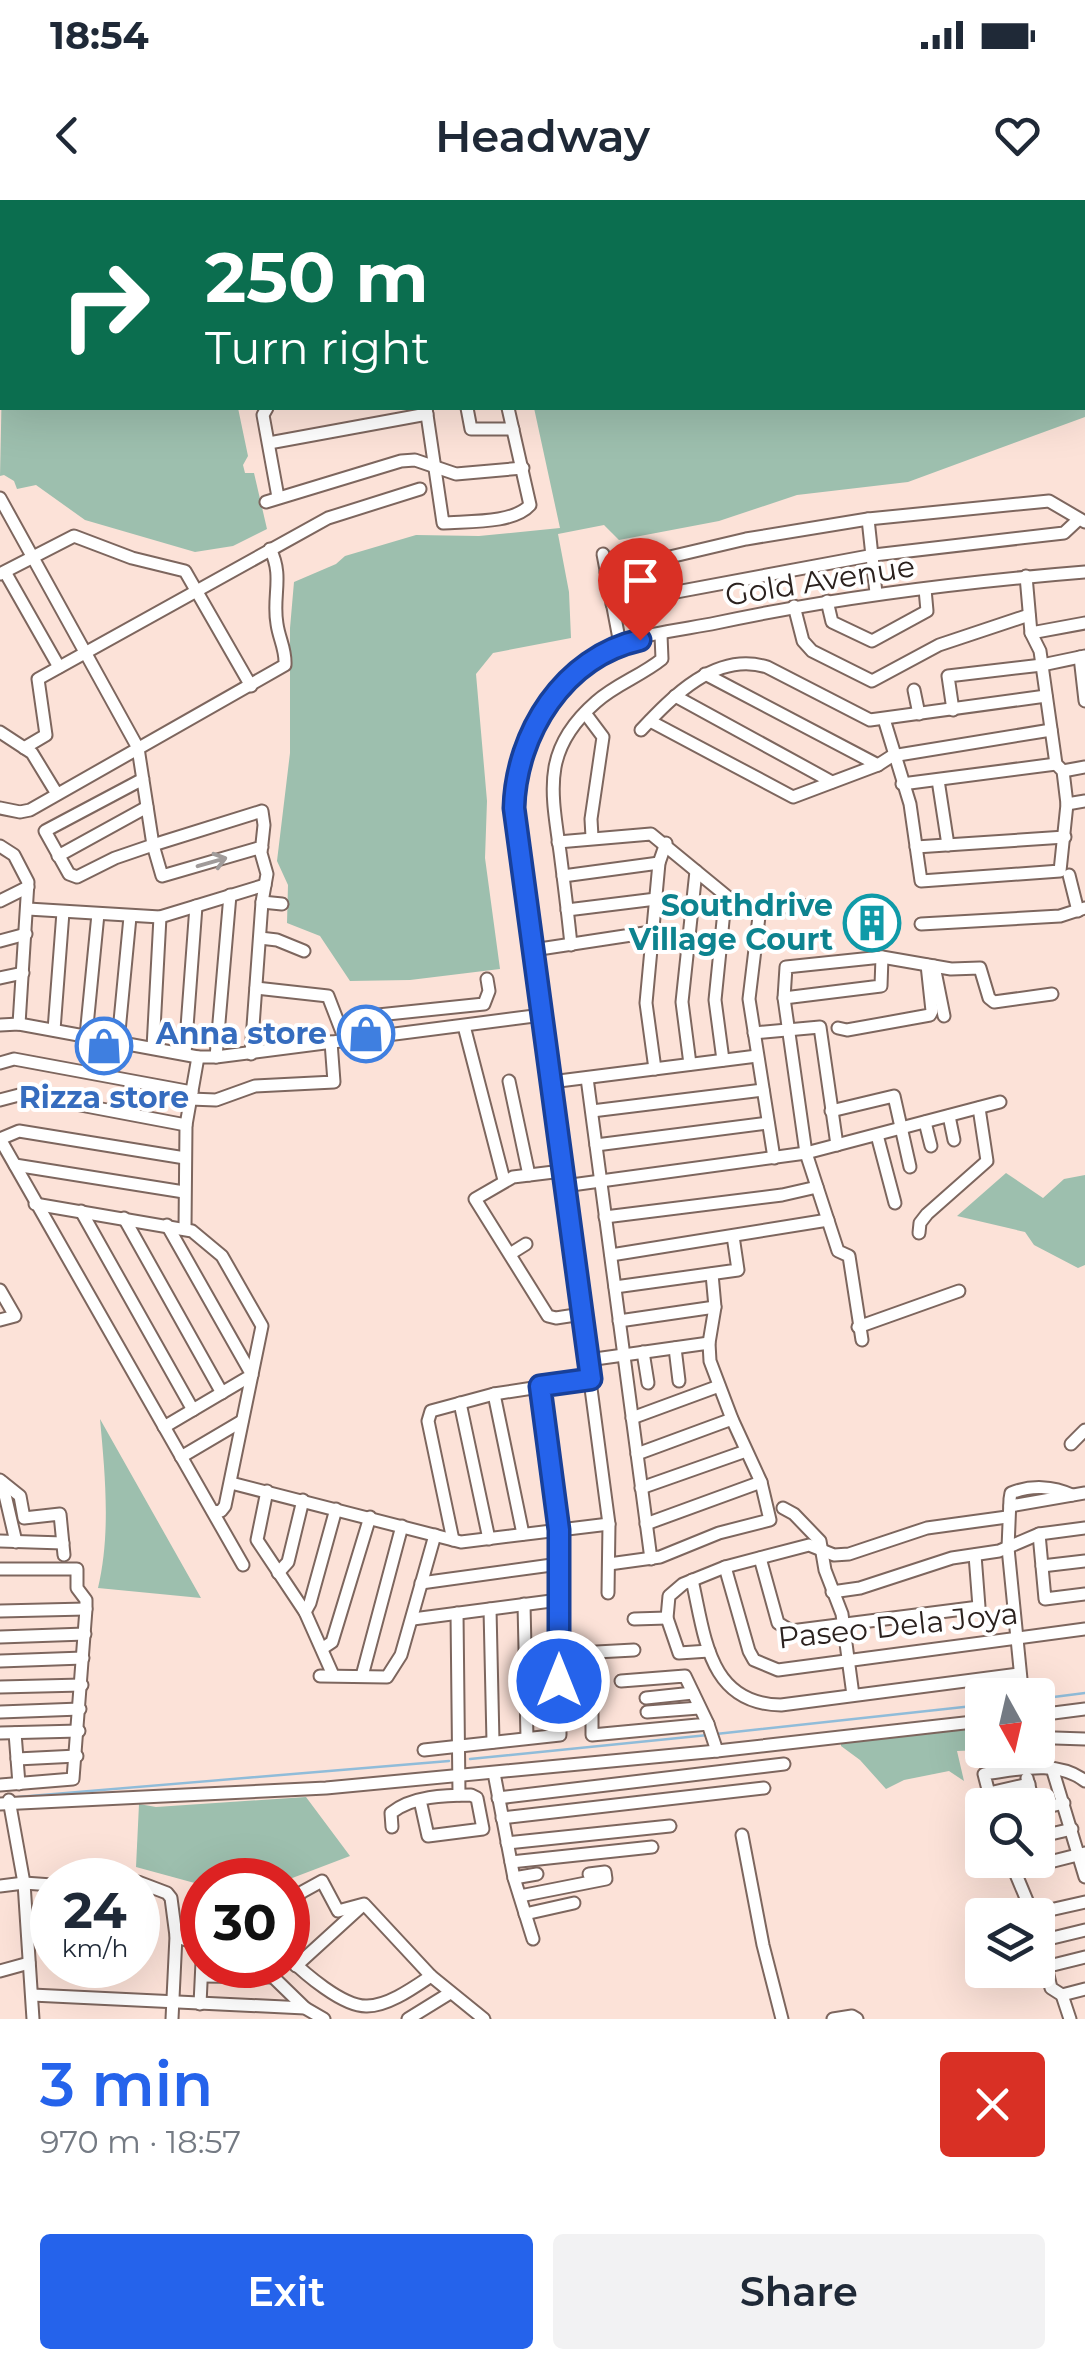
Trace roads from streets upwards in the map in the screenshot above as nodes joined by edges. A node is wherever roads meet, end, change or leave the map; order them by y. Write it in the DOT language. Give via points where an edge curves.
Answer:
graph roads {
  1 [pos="266,410"];
  2 [pos="466,410"];
  3 [pos="509,410"];
  4 [pos="426,411"];
  5 [pos="514,429"];
  6 [pos="269,443"];
  7 [pos="435,466"];
  8 [pos="523,468"];
  9 [pos="420,489"];
  10 [pos="0,498"];
  11 [pos="868,519"];
  12 [pos="1082,520"];
  13 [pos="270,550"];
  14 [pos="603,554"];
  15 [pos="874,555"];
  16 [pos="33,556"];
  17 [pos="606,572"];
  18 [pos="1085,572"];
  19 [pos="2,573"];
  20 [pos="1026,576"];
  21 [pos="925,589"];
  22 [pos="197,590"];
  23 [pos="876,593"];
  24 [pos="827,601"];
  25 [pos="612,604"];
  26 [pos="794,606"];
  27 [pos="1029,615"];
  28 [pos="1085,623"];
  29 [pos="1031,633"];
  30 [pos="661,635"];
  31 [pos="620,644"];
  32 [pos="85,652"];
  33 [pos="1082,657"];
  34 [pos="1042,665"];
  35 [pos="58,667"];
  36 [pos="705,674"];
  37 [pos="251,686"];
  38 [pos="914,690"];
  39 [pos="674,696"];
  40 [pos="1046,696"];
  41 [pos="1085,701"];
  42 [pos="953,710"];
  43 [pos="585,713"];
  44 [pos="919,714"];
  45 [pos="884,719"];
  46 [pos="1051,730"];
  47 [pos="0,732"];
  48 [pos="24,748"];
  49 [pos="138,748"];
  50 [pos="892,756"];
  51 [pos="878,765"];
  52 [pos="1060,767"];
  53 [pos="1085,767"];
  54 [pos="143,778"];
  55 [pos="938,780"];
  56 [pos="832,782"];
  57 [pos="902,784"];
  58 [pos="57,794"];
  59 [pos="1085,801"];
  60 [pos="1067,804"];
  61 [pos="0,808"];
  62 [pos="148,808"];
  63 [pos="30,810"];
  64 [pos="45,832"];
  65 [pos="592,837"];
  66 [pos="1065,837"];
  67 [pos="558,842"];
  68 [pos="666,843"];
  69 [pos="153,845"];
  70 [pos="948,845"];
  71 [pos="0,846"];
  72 [pos="262,847"];
  73 [pos="916,848"];
  74 [pos="14,855"];
  75 [pos="58,856"];
  76 [pos="0,862"];
  77 [pos="659,863"];
  78 [pos="696,871"];
  79 [pos="1069,874"];
  80 [pos="563,876"];
  81 [pos="265,885"];
  82 [pos="28,887"];
  83 [pos="230,895"];
  84 [pos="656,899"];
  85 [pos="729,900"];
  86 [pos="0,901"];
  87 [pos="262,902"];
  88 [pos="282,904"];
  89 [pos="822,904"];
  90 [pos="196,906"];
  91 [pos="760,908"];
  92 [pos="28,909"];
  93 [pos="1082,909"];
  94 [pos="567,910"];
  95 [pos="63,912"];
  96 [pos="98,914"];
  97 [pos="130,917"];
  98 [pos="160,918"];
  99 [pos="922,924"];
  100 [pos="651,932"];
  101 [pos="26,934"];
  102 [pos="260,938"];
  103 [pos="0,941"];
  104 [pos="571,945"];
  105 [pos="533,950"];
  106 [pos="304,951"];
  107 [pos="882,957"];
  108 [pos="930,966"];
  109 [pos="23,972"];
  110 [pos="0,978"];
  111 [pos="487,978"];
  112 [pos="256,988"];
  113 [pos="1052,994"];
  114 [pos="784,998"];
  115 [pos="466,1006"];
  116 [pos="378,1015"];
  117 [pos="542,1015"];
  118 [pos="944,1016"];
  119 [pos="19,1024"];
  120 [pos="0,1025"];
  121 [pos="467,1026"];
  122 [pos="838,1028"];
  123 [pos="54,1030"];
  124 [pos="788,1030"];
  125 [pos="754,1034"];
  126 [pos="86,1036"];
  127 [pos="338,1041"];
  128 [pos="118,1042"];
  129 [pos="153,1048"];
  130 [pos="251,1054"];
  131 [pos="192,1056"];
  132 [pos="757,1056"];
  133 [pos="216,1058"];
  134 [pos="723,1060"];
  135 [pos="0,1063"];
  136 [pos="690,1064"];
  137 [pos="655,1069"];
  138 [pos="587,1078"];
  139 [pos="509,1081"];
  140 [pos="551,1082"];
  141 [pos="763,1090"];
  142 [pos="191,1095"];
  143 [pos="0,1100"];
  144 [pos="1000,1102"];
  145 [pos="979,1108"];
  146 [pos="592,1111"];
  147 [pos="831,1111"];
  148 [pos="949,1116"];
  149 [pos="925,1122"];
  150 [pos="768,1124"];
  151 [pos="186,1126"];
  152 [pos="901,1129"];
  153 [pos="877,1135"];
  154 [pos="0,1139"];
  155 [pos="954,1140"];
  156 [pos="596,1145"];
  157 [pos="837,1145"];
  158 [pos="931,1146"];
  159 [pos="806,1153"];
  160 [pos="185,1158"];
  161 [pos="774,1158"];
  162 [pos="15,1165"];
  163 [pos="910,1166"];
  164 [pos="562,1171"];
  165 [pos="529,1175"];
  166 [pos="504,1180"];
  167 [pos="601,1181"];
  168 [pos="564,1186"];
  169 [pos="817,1187"];
  170 [pos="184,1192"];
  171 [pos="895,1203"];
  172 [pos="35,1204"];
  173 [pos="82,1211"];
  174 [pos="605,1217"];
  175 [pos="124,1218"];
  176 [pos="828,1220"];
  177 [pos="168,1226"];
  178 [pos="185,1228"];
  179 [pos="919,1233"];
  180 [pos="734,1236"];
  181 [pos="526,1244"];
  182 [pos="510,1254"];
  183 [pos="611,1255"];
  184 [pos="712,1274"];
  185 [pos="615,1287"];
  186 [pos="0,1290"];
  187 [pos="959,1291"];
  188 [pos="715,1308"];
  189 [pos="582,1314"];
  190 [pos="0,1320"];
  191 [pos="620,1321"];
  192 [pos="709,1343"];
  193 [pos="675,1348"];
  194 [pos="643,1352"];
  195 [pos="624,1355"];
  196 [pos="588,1360"];
  197 [pos="252,1376"];
  198 [pos="591,1379"];
  199 [pos="679,1381"];
  200 [pos="648,1383"];
  201 [pos="540,1386"];
  202 [pos="719,1386"];
  203 [pos="222,1393"];
  204 [pos="494,1394"];
  205 [pos="460,1403"];
  206 [pos="193,1410"];
  207 [pos="632,1418"];
  208 [pos="732,1419"];
  209 [pos="242,1421"];
  210 [pos="164,1427"];
  211 [pos="1085,1430"];
  212 [pos="1071,1444"];
  213 [pos="746,1450"];
  214 [pos="637,1454"];
  215 [pos="181,1457"];
  216 [pos="1,1481"];
  217 [pos="231,1482"];
  218 [pos="761,1482"];
  219 [pos="641,1488"];
  220 [pos="267,1490"];
  221 [pos="1079,1494"];
  222 [pos="303,1500"];
  223 [pos="336,1508"];
  224 [pos="782,1508"];
  225 [pos="214,1512"];
  226 [pos="1009,1512"];
  227 [pos="370,1518"];
  228 [pos="609,1524"];
  229 [pos="646,1524"];
  230 [pos="402,1526"];
  231 [pos="1085,1528"];
  232 [pos="559,1530"];
  233 [pos="522,1534"];
  234 [pos="1040,1534"];
  235 [pos="434,1535"];
  236 [pos="489,1538"];
  237 [pos="453,1540"];
  238 [pos="0,1541"];
  239 [pos="16,1542"];
  240 [pos="1008,1548"];
  241 [pos="822,1549"];
  242 [pos="975,1555"];
  243 [pos="760,1558"];
  244 [pos="651,1559"];
  245 [pos="1085,1561"];
  246 [pos="559,1564"];
  247 [pos="609,1564"];
  248 [pos="243,1565"];
  249 [pos="1042,1566"];
  250 [pos="0,1568"];
  251 [pos="725,1568"];
  252 [pos="278,1572"];
  253 [pos="692,1580"];
  254 [pos="422,1583"];
  255 [pos="832,1592"];
  256 [pos="608,1593"];
  257 [pos="1085,1594"];
  258 [pos="559,1600"];
  259 [pos="524,1604"];
  260 [pos="86,1609"];
  261 [pos="490,1609"];
  262 [pos="0,1611"];
  263 [pos="305,1612"];
  264 [pos="457,1613"];
  265 [pos="667,1618"];
  266 [pos="413,1619"];
  267 [pos="634,1619"];
  268 [pos="844,1624"];
  269 [pos="1085,1629"];
  270 [pos="85,1634"];
  271 [pos="0,1637"];
  272 [pos="1016,1638"];
  273 [pos="323,1648"];
  274 [pos="634,1650"];
  275 [pos="709,1652"];
  276 [pos="559,1654"];
  277 [pos="84,1658"];
  278 [pos="849,1659"];
  279 [pos="0,1662"];
  280 [pos="1020,1674"];
  281 [pos="362,1676"];
  282 [pos="1021,1678"];
  283 [pos="621,1681"];
  284 [pos="82,1684"];
  285 [pos="0,1687"];
  286 [pos="693,1693"];
  287 [pos="854,1695"];
  288 [pos="592,1697"];
  289 [pos="646,1698"];
  290 [pos="699,1708"];
  291 [pos="80,1709"];
  292 [pos="1085,1709"];
  293 [pos="0,1712"];
  294 [pos="647,1712"];
  295 [pos="1055,1712"];
  296 [pos="965,1722"];
  297 [pos="80,1731"];
  298 [pos="16,1733"];
  299 [pos="0,1734"];
  300 [pos="526,1738"];
  301 [pos="713,1738"];
  302 [pos="1055,1738"];
  303 [pos="1085,1739"];
  304 [pos="493,1742"];
  305 [pos="459,1744"];
  306 [pos="424,1750"];
  307 [pos="77,1756"];
  308 [pos="17,1759"];
  309 [pos="784,1764"];
  310 [pos="1052,1768"];
  311 [pos="1025,1769"];
  312 [pos="494,1773"];
  313 [pos="458,1777"];
  314 [pos="1085,1780"];
  315 [pos="9,1784"];
  316 [pos="1029,1784"];
  317 [pos="764,1788"];
  318 [pos="987,1788"];
  319 [pos="1019,1788"];
  320 [pos="1030,1788"];
  321 [pos="458,1795"];
  322 [pos="498,1798"];
  323 [pos="420,1800"];
  324 [pos="1064,1803"];
  325 [pos="5,1804"];
  326 [pos="1055,1804"];
  327 [pos="502,1818"];
  328 [pos="670,1826"];
  329 [pos="392,1827"];
  330 [pos="15,1828"];
  331 [pos="1072,1829"];
  332 [pos="0,1830"];
  333 [pos="1055,1833"];
  334 [pos="742,1836"];
  335 [pos="507,1843"];
  336 [pos="652,1846"];
  337 [pos="1082,1853"];
  338 [pos="1055,1858"];
  339 [pos="511,1862"];
  340 [pos="537,1874"];
  341 [pos="589,1874"];
  342 [pos="1085,1877"];
  343 [pos="514,1878"];
  344 [pos="24,1882"];
  345 [pos="30,1883"];
  346 [pos="0,1886"];
  347 [pos="310,1888"];
  348 [pos="160,1890"];
  349 [pos="520,1896"];
  350 [pos="1085,1902"];
  351 [pos="574,1903"];
  352 [pos="364,1904"];
  353 [pos="1055,1909"];
  354 [pos="525,1914"];
  355 [pos="1085,1930"];
  356 [pos="1055,1935"];
  357 [pos="176,1936"];
  358 [pos="180,1938"];
  359 [pos="533,1938"];
  360 [pos="310,1948"];
  361 [pos="1085,1958"];
  362 [pos="30,1963"];
  363 [pos="1055,1965"];
  364 [pos="0,1971"];
  365 [pos="310,1975"];
  366 [pos="430,1976"];
  367 [pos="32,1988"];
  368 [pos="201,1988"];
  369 [pos="284,1988"];
  370 [pos="1052,1988"];
  371 [pos="1085,1989"];
  372 [pos="450,1994"];
  373 [pos="1062,1994"];
  374 [pos="32,1995"];
  375 [pos="173,2003"];
  376 [pos="200,2004"];
  377 [pos="305,2008"];
  378 [pos="423,2016"];
  379 [pos="33,2019"];
  380 [pos="172,2019"];
  381 [pos="324,2019"];
  382 [pos="408,2019"];
  383 [pos="484,2019"];
  384 [pos="782,2019"];
  385 [pos="833,2019"];
  386 [pos="857,2019"];
  387 [pos="1070,2019"];
  1 -- 6 [label="street"];
  2 -- 5 [label="street" via="471,429"];
  3 -- 5 [label="street"];
  4 -- 6 [label="street"];
  4 -- 7 [label="street"];
  5 -- 8 [label="street"];
  6 -- 7 [label="street" via="272,500 400,461"];
  7 -- 8 [label="street" via="473,475"];
  7 -- 8 [label="street" via="443,523 525,512 530,505"];
  9 -- 13 [label="street" via="328,518"];
  10 -- 16 [label="street"];
  11 -- 12 [label="street" via="1049,501"];
  11 -- 15 [label="street"];
  11 -- 17 [label="street"];
  12 -- 15 [label="street" via="1064,533"];
  13 -- 22 [label="street"];
  13 -- 37 [label="street" via="278,564 276,622 286,665"];
  14 -- 17 [label="street"];
  15 -- 23 [label="street"];
  15 -- 25 [label="street"];
  16 -- 19 [label="street"];
  16 -- 22 [label="street" via="78,536 185,570"];
  16 -- 32 [label="street"];
  17 -- 25 [label="street"];
  18 -- 20 [label="street, Gold Avenue"];
  19 -- 35 [label="street"];
  20 -- 21 [label="street, Gold Avenue"];
  20 -- 27 [label="street"];
  21 -- 23 [label="street, Gold Avenue"];
  21 -- 24 [label="street" via="927,611 872,641 832,622"];
  22 -- 32 [label="street"];
  22 -- 37 [label="street"];
  23 -- 24 [label="street, Gold Avenue"];
  24 -- 26 [label="street, Gold Avenue"];
  25 -- 31 [label="street"];
  26 -- 27 [label="street" via="812,651 872,681 939,644"];
  26 -- 30 [label="street, Gold Avenue"];
  27 -- 29 [label="street"];
  28 -- 29 [label="street"];
  29 -- 34 [label="street"];
  30 -- 31 [label="street, Gold Avenue"];
  30 -- 43 [label="street" via="662,660"];
  31 -- 105 [label="street, Gold Avenue" via="553,695 518,762 514,808"];
  32 -- 35 [label="street"];
  32 -- 49 [label="street"];
  33 -- 34 [label="street"];
  33 -- 41 [label="street"];
  34 -- 40 [label="street"];
  34 -- 42 [label="street" via="948,676"];
  35 -- 48 [label="street" via="37,681 46,735"];
  36 -- 39 [label="street"];
  36 -- 45 [label="street" via="760,665 870,720"];
  36 -- 51 [label="street"];
  37 -- 49 [label="street"];
  38 -- 44 [label="street"];
  39 -- 56 [label="street"];
  39 -- 56 [label="street" via="645,725 793,797"];
  40 -- 42 [label="street"];
  40 -- 46 [label="street"];
  42 -- 44 [label="street"];
  43 -- 65 [label="street" via="604,737"];
  43 -- 67 [label="street" via="552,772"];
  44 -- 45 [label="street"];
  45 -- 50 [label="street"];
  46 -- 50 [label="street"];
  46 -- 52 [label="street"];
  47 -- 48 [label="street"];
  48 -- 58 [label="street"];
  49 -- 54 [label="street"];
  49 -- 58 [label="street"];
  50 -- 51 [label="street"];
  50 -- 57 [label="street"];
  51 -- 56 [label="street"];
  52 -- 53 [label="street"];
  52 -- 55 [label="street"];
  52 -- 60 [label="street"];
  54 -- 62 [label="street"];
  54 -- 64 [label="street"];
  55 -- 57 [label="street"];
  55 -- 70 [label="street"];
  57 -- 73 [label="street"];
  58 -- 63 [label="street"];
  59 -- 60 [label="street"];
  60 -- 66 [label="street"];
  61 -- 63 [label="street"];
  62 -- 69 [label="street"];
  62 -- 75 [label="street"];
  63 -- 64 [label="street"];
  64 -- 75 [label="street"];
  65 -- 67 [label="street"];
  65 -- 68 [label="street" via="651,834"];
  66 -- 70 [label="street"];
  66 -- 73 [label="street" via="1060,871 987,877 920,881"];
  67 -- 80 [label="street"];
  68 -- 77 [label="street"];
  68 -- 78 [label="street"];
  69 -- 72 [label="street, one-way" via="162,876"];
  69 -- 72 [label="street" via="262,811"];
  69 -- 75 [label="street" via="77,877"];
  70 -- 73 [label="street"];
  71 -- 74 [label="street"];
  72 -- 81 [label="street"];
  74 -- 76 [label="street"];
  74 -- 82 [label="street"];
  77 -- 80 [label="street"];
  77 -- 84 [label="street"];
  78 -- 85 [label="street"];
  78 -- 136 [label="street" via="682,1002"];
  79 -- 93 [label="street"];
  80 -- 94 [label="street"];
  81 -- 83 [label="street"];
  81 -- 87 [label="street"];
  82 -- 86 [label="street"];
  82 -- 92 [label="street"];
  83 -- 90 [label="street"];
  83 -- 133 [label="street"];
  84 -- 94 [label="street"];
  84 -- 100 [label="street"];
  85 -- 91 [label="street"];
  85 -- 134 [label="street" via="715,1000"];
  87 -- 88 [label="street"];
  87 -- 102 [label="street"];
  89 -- 91 [label="street"];
  90 -- 98 [label="street"];
  90 -- 131 [label="street"];
  91 -- 125 [label="street" via="749,999"];
  92 -- 95 [label="street"];
  92 -- 101 [label="street"];
  93 -- 99 [label="street"];
  94 -- 104 [label="street"];
  95 -- 96 [label="street"];
  95 -- 123 [label="street"];
  96 -- 97 [label="street"];
  96 -- 126 [label="street"];
  97 -- 98 [label="street"];
  97 -- 128 [label="street"];
  98 -- 129 [label="street"];
  100 -- 104 [label="street"];
  100 -- 137 [label="street" via="646,1004"];
  101 -- 103 [label="street"];
  101 -- 109 [label="street"];
  102 -- 106 [label="street"];
  102 -- 112 [label="street"];
  104 -- 105 [label="street"];
  105 -- 117 [label="street, Gold Avenue"];
  107 -- 108 [label="street"];
  107 -- 114 [label="street" via="881,986"];
  107 -- 114 [label="street" via="786,967"];
  108 -- 113 [label="street" via="980,968 994,1002"];
  108 -- 118 [label="street"];
  108 -- 122 [label="street" via="930,1015"];
  109 -- 110 [label="street"];
  109 -- 119 [label="street"];
  111 -- 115 [label="street" via="484,1004"];
  112 -- 127 [label="street" via="328,996"];
  112 -- 130 [label="street"];
  114 -- 124 [label="street"];
  115 -- 116 [label="street"];
  115 -- 121 [label="street"];
  117 -- 121 [label="street"];
  117 -- 140 [label="street, Gold Avenue"];
  119 -- 120 [label="street"];
  119 -- 123 [label="street"];
  121 -- 127 [label="street"];
  121 -- 166 [label="street"];
  123 -- 126 [label="street"];
  124 -- 125 [label="street"];
  124 -- 147 [label="street" via="820,1026"];
  124 -- 159 [label="street"];
  125 -- 132 [label="street"];
  126 -- 128 [label="street"];
  127 -- 130 [label="street"];
  127 -- 142 [label="street" via="334,1082 255,1086 216,1100"];
  128 -- 129 [label="street"];
  129 -- 131 [label="street"];
  130 -- 133 [label="street"];
  131 -- 133 [label="street"];
  131 -- 142 [label="street"];
  132 -- 134 [label="street"];
  132 -- 141 [label="street"];
  134 -- 136 [label="street"];
  135 -- 142 [label="street" via="14,1060"];
  136 -- 137 [label="street"];
  137 -- 138 [label="street"];
  138 -- 140 [label="street"];
  138 -- 146 [label="street"];
  139 -- 165 [label="street"];
  140 -- 164 [label="street, Gold Avenue"];
  141 -- 146 [label="street"];
  141 -- 150 [label="street"];
  142 -- 151 [label="street"];
  143 -- 151 [label="street" via="33,1096"];
  144 -- 145 [label="street"];
  145 -- 148 [label="street"];
  145 -- 179 [label="street" via="988,1161 927,1214"];
  146 -- 156 [label="street"];
  147 -- 152 [label="street" via="894,1096"];
  147 -- 157 [label="street"];
  148 -- 149 [label="street"];
  148 -- 155 [label="street"];
  149 -- 152 [label="street"];
  149 -- 158 [label="street"];
  150 -- 156 [label="street"];
  150 -- 161 [label="street"];
  151 -- 160 [label="street"];
  152 -- 153 [label="street"];
  152 -- 163 [label="street"];
  153 -- 157 [label="street"];
  153 -- 171 [label="street"];
  154 -- 160 [label="street" via="20,1130"];
  154 -- 162 [label="street"];
  156 -- 167 [label="street"];
  157 -- 159 [label="street"];
  159 -- 161 [label="street"];
  159 -- 169 [label="street"];
  160 -- 170 [label="street"];
  161 -- 167 [label="street"];
  162 -- 170 [label="street"];
  162 -- 172 [label="street"];
  164 -- 165 [label="street"];
  164 -- 168 [label="street, Gold Avenue"];
  165 -- 166 [label="street"];
  166 -- 182 [label="street" via="475,1199"];
  167 -- 168 [label="street"];
  167 -- 174 [label="street"];
  168 -- 189 [label="street, Gold Avenue"];
  169 -- 174 [label="street"];
  169 -- 176 [label="street"];
  170 -- 178 [label="street"];
  172 -- 173 [label="street"];
  172 -- 210 [label="street"];
  173 -- 175 [label="street"];
  173 -- 206 [label="street"];
  174 -- 183 [label="street"];
  175 -- 177 [label="street"];
  175 -- 203 [label="street"];
  176 -- 180 [label="street"];
  176 -- 187 [label="street" via="838,1251 849,1256 860,1333"];
  177 -- 178 [label="street"];
  177 -- 197 [label="street"];
  178 -- 197 [label="street" via="222,1256 262,1326"];
  180 -- 183 [label="street"];
  180 -- 184 [label="street" via="738,1270"];
  181 -- 182 [label="street"];
  182 -- 189 [label="street" via="548,1316"];
  183 -- 185 [label="street"];
  184 -- 185 [label="street"];
  184 -- 188 [label="street"];
  185 -- 191 [label="street"];
  186 -- 190 [label="street" via="14,1316"];
  188 -- 191 [label="street"];
  188 -- 192 [label="street"];
  189 -- 196 [label="street, Gold Avenue"];
  191 -- 195 [label="street"];
  192 -- 193 [label="street"];
  192 -- 202 [label="street"];
  193 -- 194 [label="street"];
  193 -- 199 [label="street"];
  194 -- 195 [label="street"];
  194 -- 200 [label="street"];
  195 -- 196 [label="street"];
  195 -- 207 [label="street"];
  196 -- 198 [label="street, Gold Avenue"];
  197 -- 203 [label="street"];
  197 -- 209 [label="street"];
  198 -- 201 [label="street"];
  198 -- 228 [label="street, Gold Avenue"];
  201 -- 204 [label="street"];
  201 -- 232 [label="street"];
  202 -- 207 [label="street"];
  202 -- 208 [label="street"];
  203 -- 206 [label="street"];
  204 -- 205 [label="street"];
  204 -- 233 [label="street"];
  205 -- 236 [label="street"];
  205 -- 237 [label="street" via="428,1415"];
  206 -- 210 [label="street"];
  207 -- 214 [label="street"];
  208 -- 213 [label="street"];
  208 -- 214 [label="street"];
  209 -- 215 [label="street"];
  209 -- 217 [label="street"];
  210 -- 215 [label="street"];
  211 -- 212 [label="street"];
  213 -- 218 [label="street"];
  213 -- 219 [label="street"];
  214 -- 219 [label="street"];
  215 -- 225 [label="street"];
  216 -- 239 [label="street"];
  216 -- 239 [label="street" via="20,1496 24,1518 60,1514 63,1549"];
  217 -- 220 [label="street"];
  217 -- 225 [label="street" via="224,1508"];
  218 -- 229 [label="street"];
  218 -- 244 [label="street" via="770,1520"];
  219 -- 229 [label="street"];
  220 -- 222 [label="street"];
  220 -- 252 [label="street" via="257,1540"];
  221 -- 226 [label="street" via="1018,1490"];
  222 -- 223 [label="street"];
  222 -- 252 [label="street" via="288,1562"];
  223 -- 227 [label="street"];
  223 -- 263 [label="street"];
  224 -- 241 [label="street" via="814,1533"];
  225 -- 248 [label="street"];
  226 -- 240 [label="street"];
  226 -- 241 [label="street" via="927,1528 849,1554"];
  227 -- 230 [label="street"];
  227 -- 273 [label="street" via="332,1642"];
  228 -- 232 [label="street"];
  228 -- 247 [label="street, Gold Avenue"];
  229 -- 244 [label="street"];
  230 -- 235 [label="street"];
  230 -- 281 [label="street"];
  231 -- 234 [label="street"];
  232 -- 233 [label="street"];
  232 -- 246 [label="street"];
  233 -- 236 [label="street"];
  234 -- 240 [label="street"];
  234 -- 249 [label="street"];
  235 -- 237 [label="street"];
  235 -- 254 [label="street"];
  236 -- 237 [label="street"];
  238 -- 239 [label="street"];
  240 -- 242 [label="street"];
  240 -- 272 [label="street"];
  241 -- 243 [label="street" via="809,1545"];
  241 -- 255 [label="street"];
  242 -- 255 [label="street" via="952,1558 938,1570"];
  242 -- 268 [label="street" via="979,1606"];
  243 -- 251 [label="street"];
  243 -- 268 [label="street" via="783,1629"];
  244 -- 247 [label="street"];
  245 -- 249 [label="street"];
  246 -- 254 [label="street"];
  246 -- 258 [label="street"];
  247 -- 256 [label="street, Gold Avenue"];
  249 -- 257 [label="street" via="1045,1599"];
  250 -- 260 [label="street" via="77,1569"];
  251 -- 253 [label="street"];
  251 -- 278 [label="street, Paseo Dela Joya" via="754,1660 778,1670"];
  252 -- 263 [label="street"];
  253 -- 265 [label="street" via="668,1596"];
  253 -- 275 [label="street"];
  254 -- 266 [label="street"];
  255 -- 268 [label="street"];
  258 -- 259 [label="street"];
  258 -- 276 [label="street"];
  259 -- 261 [label="street"];
  259 -- 300 [label="street"];
  260 -- 262 [label="street"];
  260 -- 270 [label="street"];
  261 -- 264 [label="street"];
  261 -- 304 [label="street"];
  263 -- 273 [label="street"];
  264 -- 266 [label="street"];
  264 -- 305 [label="street"];
  265 -- 267 [label="street"];
  265 -- 275 [label="street" via="679,1653"];
  266 -- 281 [label="street" via="386,1676"];
  268 -- 278 [label="street"];
  269 -- 272 [label="street, Paseo Dela Joya"];
  270 -- 271 [label="street"];
  270 -- 277 [label="street"];
  272 -- 278 [label="street, Paseo Dela Joya"];
  272 -- 280 [label="street"];
  273 -- 281 [label="street" via="326,1676"];
  274 -- 276 [label="street"];
  275 -- 287 [label="street" via="736,1700 781,1705"];
  276 -- 300 [label="street" via="560,1736"];
  277 -- 279 [label="street"];
  277 -- 284 [label="street"];
  278 -- 287 [label="street"];
  280 -- 282 [label="street"];
  280 -- 287 [label="street"];
  283 -- 286 [label="street" via="682,1676"];
  284 -- 285 [label="street"];
  284 -- 291 [label="street"];
  286 -- 289 [label="street"];
  286 -- 290 [label="street"];
  288 -- 301 [label="street" via="592,1735"];
  290 -- 294 [label="street"];
  290 -- 301 [label="street"];
  291 -- 293 [label="street"];
  291 -- 297 [label="street"];
  292 -- 295 [label="street"];
  296 -- 301 [label="street"];
  297 -- 298 [label="street"];
  297 -- 307 [label="street"];
  298 -- 299 [label="street"];
  298 -- 308 [label="street"];
  300 -- 304 [label="street"];
  301 -- 312 [label="street"];
  302 -- 303 [label="street"];
  304 -- 305 [label="street"];
  305 -- 306 [label="street"];
  305 -- 313 [label="street"];
  307 -- 308 [label="street"];
  307 -- 315 [label="street" via="74,1778"];
  308 -- 315 [label="street"];
  309 -- 322 [label="street"];
  310 -- 311 [label="street"];
  310 -- 314 [label="street"];
  310 -- 324 [label="street"];
  311 -- 316 [label="street"];
  311 -- 318 [label="street" via="984,1774"];
  312 -- 313 [label="street"];
  312 -- 322 [label="street"];
  313 -- 321 [label="street"];
  313 -- 325 [label="street"];
  315 -- 325 [label="street"];
  316 -- 319 [label="street"];
  316 -- 320 [label="street"];
  317 -- 327 [label="street"];
  321 -- 323 [label="street"];
  321 -- 323 [label="street" via="477,1798 483,1830 428,1836"];
  322 -- 327 [label="street"];
  323 -- 329 [label="street" via="392,1810"];
  324 -- 326 [label="street"];
  324 -- 331 [label="street"];
  325 -- 330 [label="street"];
  327 -- 335 [label="street"];
  328 -- 335 [label="street"];
  330 -- 332 [label="street"];
  330 -- 344 [label="street"];
  331 -- 333 [label="street"];
  331 -- 337 [label="street"];
  334 -- 384 [label="street"];
  335 -- 339 [label="street"];
  336 -- 339 [label="street"];
  337 -- 338 [label="street"];
  337 -- 342 [label="street"];
  339 -- 343 [label="street"];
  340 -- 343 [label="street"];
  341 -- 349 [label="street" via="604,1872 606,1879"];
  343 -- 349 [label="street"];
  344 -- 345 [label="street"];
  344 -- 346 [label="street"];
  344 -- 362 [label="street"];
  347 -- 352 [label="street" via="322,1881 338,1912"];
  348 -- 357 [label="street" via="172,1904"];
  349 -- 354 [label="street"];
  350 -- 353 [label="street"];
  351 -- 354 [label="street"];
  352 -- 360 [label="street"];
  352 -- 366 [label="street"];
  354 -- 359 [label="street"];
  355 -- 356 [label="street"];
  357 -- 358 [label="street"];
  357 -- 375 [label="street"];
  361 -- 363 [label="street"];
  362 -- 364 [label="street"];
  365 -- 366 [label="street" via="348,2001 370,2006"];
  366 -- 372 [label="street"];
  367 -- 374 [label="street"];
  368 -- 376 [label="street"];
  369 -- 377 [label="street"];
  370 -- 373 [label="street"];
  371 -- 373 [label="street"];
  372 -- 378 [label="street"];
  372 -- 383 [label="street"];
  373 -- 387 [label="street"];
  374 -- 375 [label="street"];
  374 -- 379 [label="street"];
  375 -- 376 [label="street"];
  375 -- 380 [label="street"];
  376 -- 377 [label="street"];
  377 -- 381 [label="street"];
  378 -- 382 [label="street"];
  385 -- 386 [label="street"];
}
